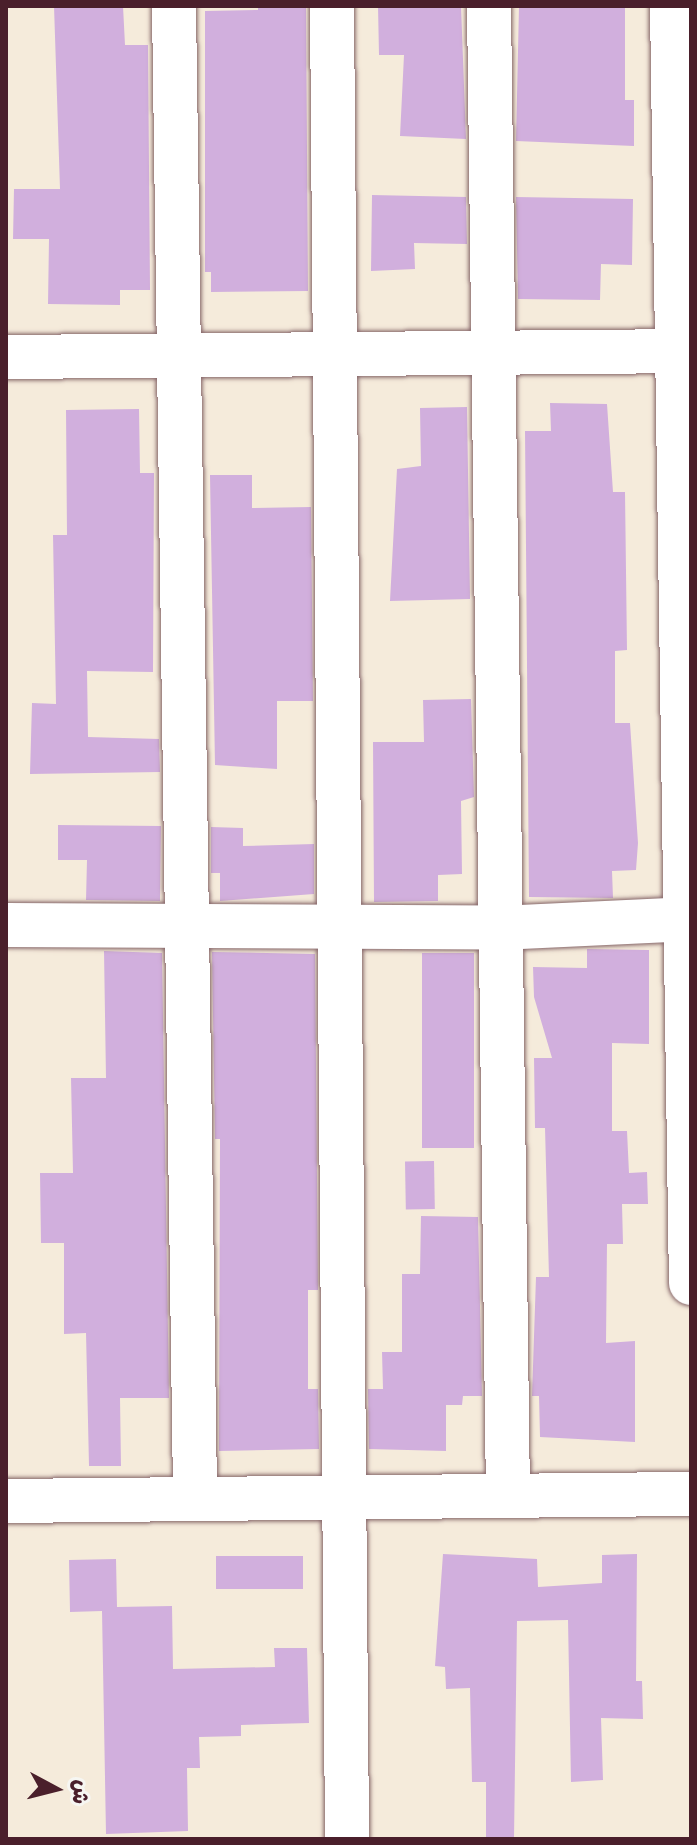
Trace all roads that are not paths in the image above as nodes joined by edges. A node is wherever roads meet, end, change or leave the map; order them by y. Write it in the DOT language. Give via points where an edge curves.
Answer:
graph roads {
  1 [pos="174,6"];
  2 [pos="332,6"];
  3 [pos="489,6"];
  4 [pos="672,6"];
  5 [pos="683,352"];
  6 [pos="490,353"];
  7 [pos="332,354"];
  8 [pos="180,355"];
  9 [pos="6,357"];
  10 [pos="689,919"];
  11 [pos="6,925"];
  12 [pos="191,927"];
  13 [pos="499,928"];
  14 [pos="338,929"];
  15 [pos="691,1283"];
  16 [pos="691,1494"];
  17 [pos="508,1496"];
  18 [pos="345,1498"];
  19 [pos="195,1499"];
  20 [pos="6,1501"];
  21 [pos="347,1839"];
  1 -- 8 [label="street"];
  2 -- 7 [label="street"];
  3 -- 6 [label="street"];
  4 -- 5 [label="street"];
  5 -- 6 [label="street"];
  5 -- 10 [label="street"];
  6 -- 7 [label="street"];
  6 -- 13 [label="street"];
  7 -- 8 [label="street"];
  7 -- 14 [label="street"];
  8 -- 9 [label="street"];
  8 -- 12 [label="street"];
  10 -- 13 [label="street"];
  10 -- 15 [label="street"];
  11 -- 12 [label="street"];
  12 -- 14 [label="street"];
  12 -- 19 [label="street"];
  13 -- 14 [label="street"];
  13 -- 17 [label="street"];
  14 -- 18 [label="street"];
  16 -- 17 [label="street"];
  17 -- 18 [label="street"];
  18 -- 19 [label="street"];
  18 -- 21 [label="street"];
  19 -- 20 [label="street"];
}
